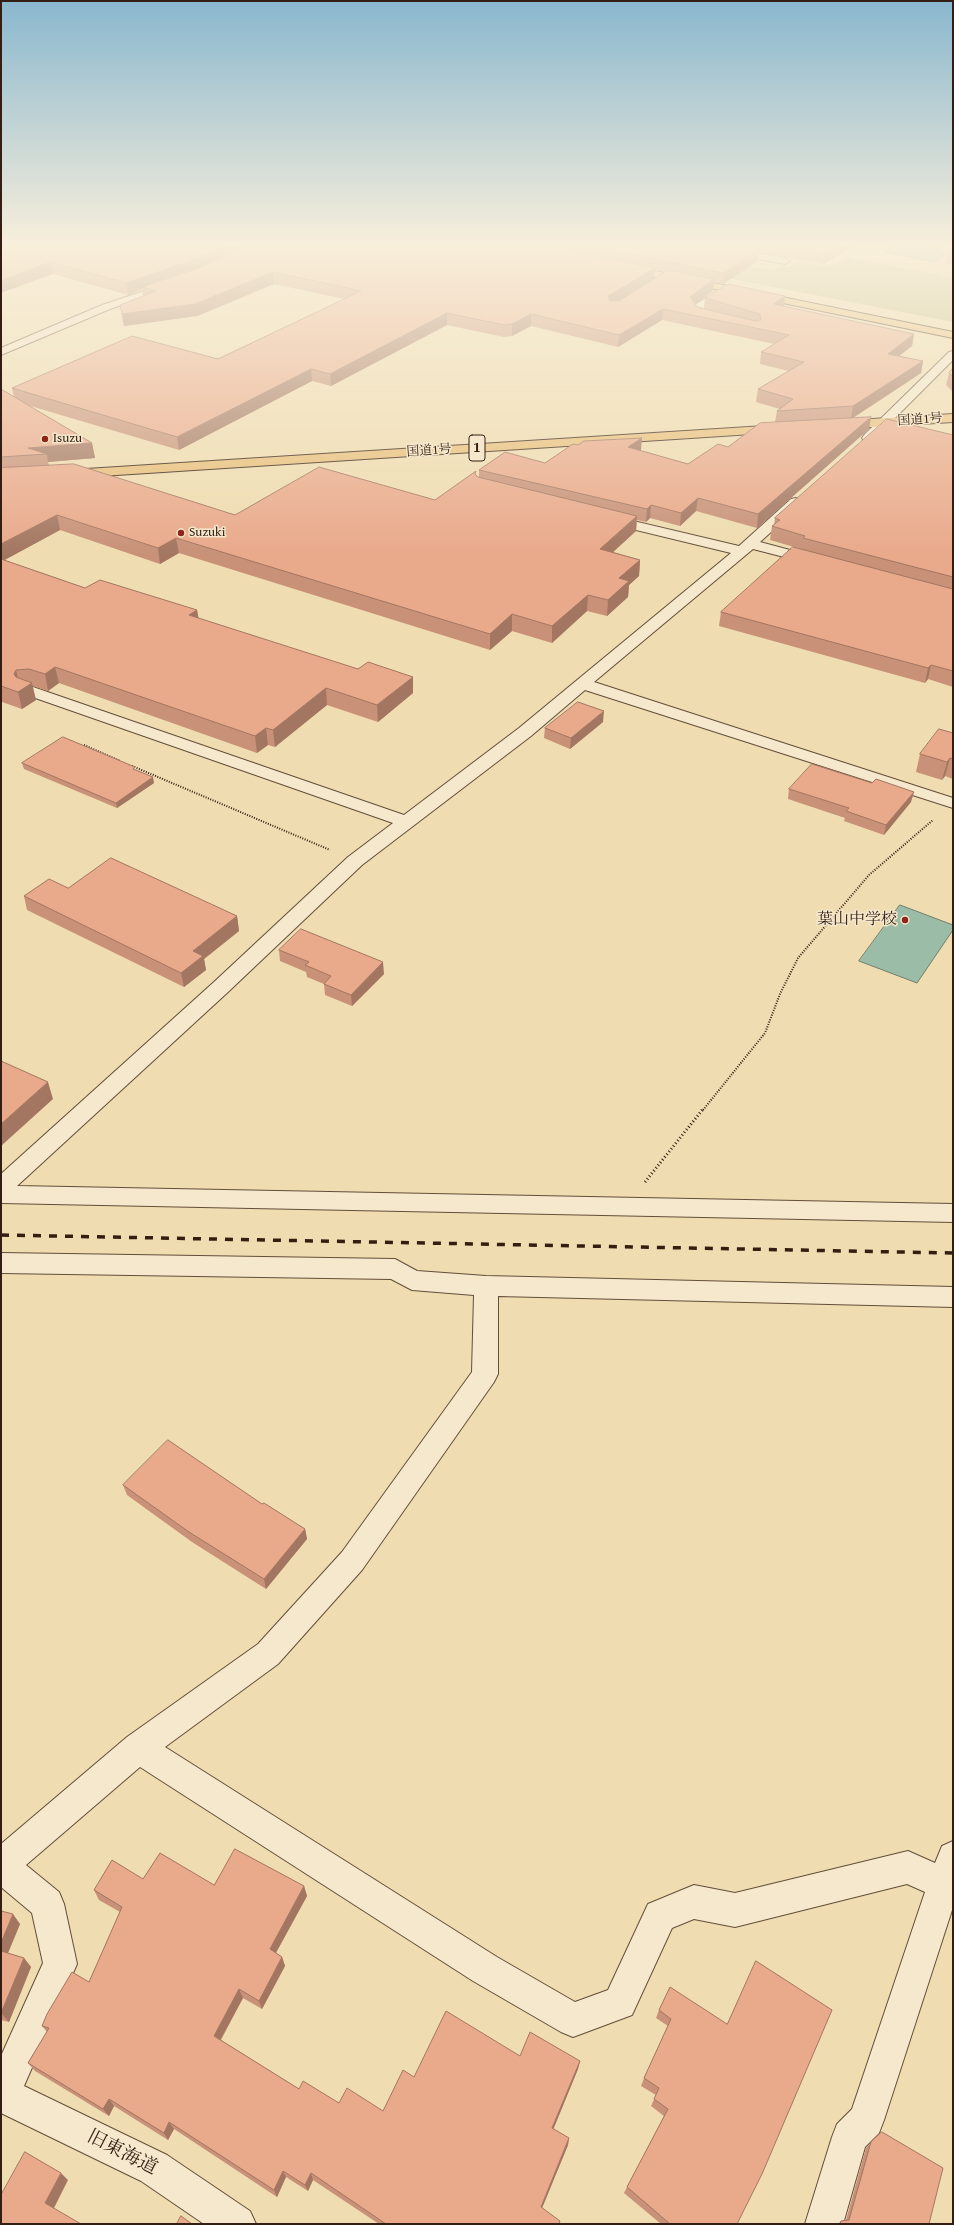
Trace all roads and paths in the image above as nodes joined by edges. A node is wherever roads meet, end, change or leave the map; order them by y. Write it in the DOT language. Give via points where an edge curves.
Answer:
graph roads {
  1 [pos="953,354"];
  2 [pos="953,418"];
  3 [pos="886,422"];
  4 [pos="830,426"];
  5 [pos="790,428"];
  6 [pos="858,446"];
  7 [pos="56,475"];
  8 [pos="808,491"];
  9 [pos="597,516"];
  10 [pos="746,547"];
  11 [pos="832,566"];
  12 [pos="583,684"];
  13 [pos="27,690"];
  14 [pos="84,746"];
  15 [pos="120,761"];
  16 [pos="128,764"];
  17 [pos="952,803"];
  18 [pos="406,822"];
  19 [pos="355,861"];
  20 [pos="1,1187"];
  21 [pos="1,1194"];
  22 [pos="625,1207"];
  23 [pos="953,1212"];
  24 [pos="1,1263"];
  25 [pos="486,1286"];
  26 [pos="953,1297"];
  27 [pos="138,1748"];
  28 [pos="1,1865"];
  29 [pos="948,1870"];
  30 [pos="2,2094"];
  31 [pos="237,2224"];
  32 [pos="824,2224"];
  1 -- 3 [label="street"];
  2 -- 3 [label="main road, 国道1号"];
  3 -- 4 [label="main road, 国道1号"];
  3 -- 6 [label="street"];
  5 -- 7 [label="main road, 国道1号 / 1"];
  8 -- 10 [label="street"];
  9 -- 10 [label="street"];
  10 -- 11 [label="street"];
  10 -- 12 [label="street"];
  12 -- 17 [label="street"];
  12 -- 18 [label="street" via="525,732"];
  13 -- 18 [label="street"];
  14 -- 15 [label="path"];
  16 -- 19 [label="path"];
  17 -- 22 [label="path" via="869,875 798,958 765,1033"];
  18 -- 19 [label="street"];
  19 -- 20 [label="street"];
  21 -- 22 [label="street"];
  22 -- 23 [label="street"];
  24 -- 25 [label="street" via="394,1269 412,1280"];
  25 -- 26 [label="street"];
  25 -- 27 [label="street" via="485,1374 352,1561 268,1654"];
  27 -- 28 [label="street"];
  27 -- 29 [label="street" via="485,1969 573,2020 620,2003 660,1916 694,1902 735,1910 908,1867"];
  28 -- 30 [label="street" via="47,1904 60,1964"];
  29 -- 32 [label="street" via="866,2120 850,2137"];
  30 -- 31 [label="street, 旧東海道" via="154,2168"];
}
